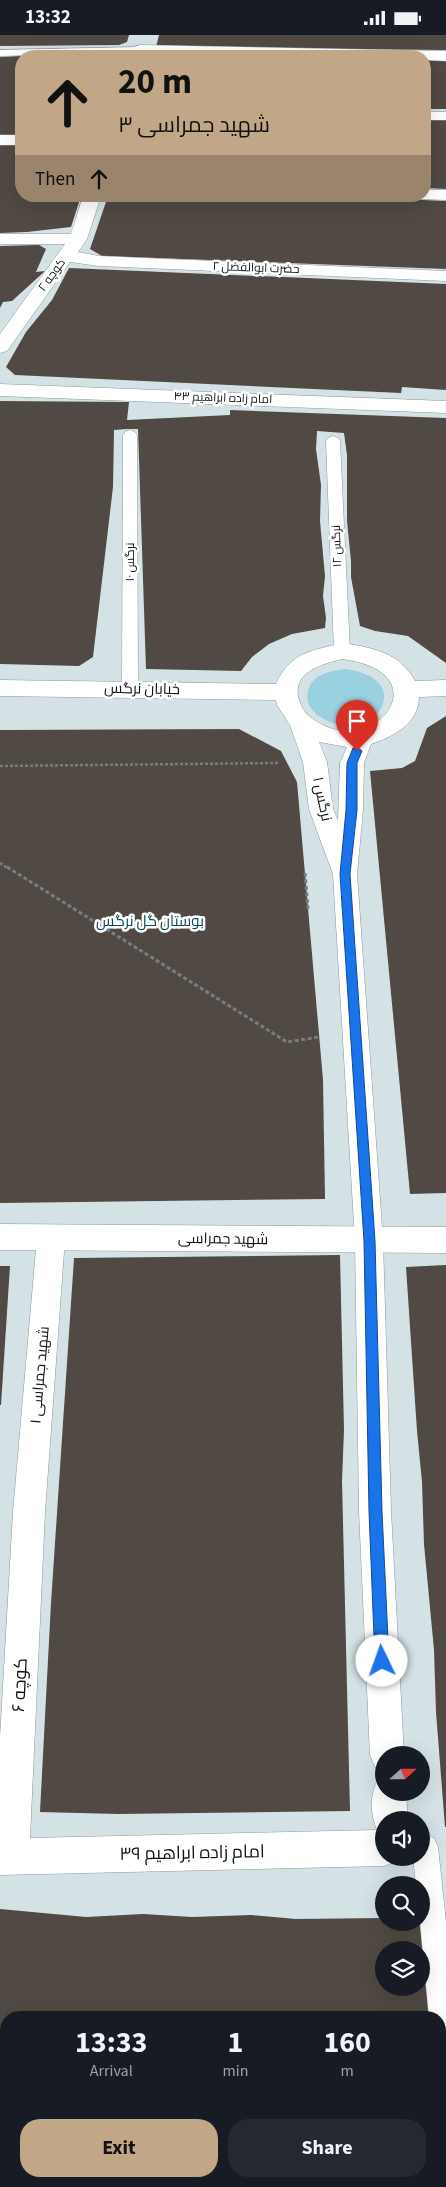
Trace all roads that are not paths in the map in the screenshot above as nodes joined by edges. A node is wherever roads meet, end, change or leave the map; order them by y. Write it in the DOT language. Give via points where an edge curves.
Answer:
graph roads {
  1 [pos="141,47"];
  2 [pos="70,50"];
  3 [pos="243,50"];
  4 [pos="15,52"];
  5 [pos="0,53"];
  6 [pos="431,56"];
  7 [pos="446,56"];
  8 [pos="431,116"];
  9 [pos="446,116"];
  10 [pos="15,139"];
  11 [pos="0,140"];
  12 [pos="431,195"];
  13 [pos="446,195"];
  14 [pos="90,202"];
  15 [pos="0,239"];
  16 [pos="78,239"];
  17 [pos="66,256"];
  18 [pos="446,276"];
  19 [pos="0,347"];
  20 [pos="0,390"];
  21 [pos="446,407"];
  22 [pos="130,435"];
  23 [pos="333,441"];
  24 [pos="342,651"];
  25 [pos="0,688"];
  26 [pos="446,688"];
  27 [pos="130,689"];
  28 [pos="407,689"];
  29 [pos="284,692"];
  30 [pos="300,723"];
  31 [pos="362,738"];
  32 [pos="345,874"];
  33 [pos="0,1237"];
  34 [pos="51,1238"];
  35 [pos="446,1240"];
  36 [pos="370,1241"];
  37 [pos="29,1513"];
  38 [pos="387,1746"];
  39 [pos="375,1848"];
  40 [pos="6,1857"];
  41 [pos="427,1866"];
  42 [pos="442,2011"];
  1 -- 2 [label="lane"];
  1 -- 3 [label="street"];
  4 -- 5 [label="lane"];
  6 -- 7 [label="street"];
  8 -- 9 [label="lane"];
  10 -- 11 [label="street"];
  12 -- 13 [label="street"];
  14 -- 16 [label="street, کوچه ۲"];
  15 -- 16 [label="street"];
  16 -- 17 [label="street, کوچه ۲"];
  17 -- 18 [label="street, حضرت ابوالفضل ۲" via="98,261"];
  17 -- 19 [label="street, کوچه ۲"];
  20 -- 21 [label="street, امام زاده ابراهیم ۴۳"];
  22 -- 27 [label="lane, نرگس ۱۰"];
  23 -- 24 [label="lane, نرگس ۱۲"];
  24 -- 28 [label="street" via="384,661 394,669"];
  24 -- 29 [label="street" via="308,659 287,679"];
  25 -- 27 [label="street, خیابان نرگس"];
  26 -- 28 [label="street"];
  27 -- 29 [label="street, خیابان نرگس"];
  28 -- 31 [label="street" via="408,702 403,715 379,734"];
  29 -- 30 [label="street" via="288,709"];
  30 -- 31 [label="street" via="339,739"];
  30 -- 32 [label="street, نرگس ۱" via="315,762 321,809"];
  31 -- 32 [label="street, نرگس ۱" via="352,763 352,810"];
  32 -- 36 [label="street, نرگس ۱"];
  33 -- 34 [label="street, شهید جمراسی"];
  34 -- 36 [label="street, شهید جمراسی"];
  34 -- 37 [label="street, شهید جمراسی ۱"];
  35 -- 36 [label="street, شهید جمراسی"];
  36 -- 38 [label="street, نرگس ۱" via="375,1511"];
  37 -- 40 [label="street, کوچه ۶"];
  39 -- 40 [label="street, امام زاده ابراهیم ۳۹"];
  41 -- 42 [label="lane"];
}
